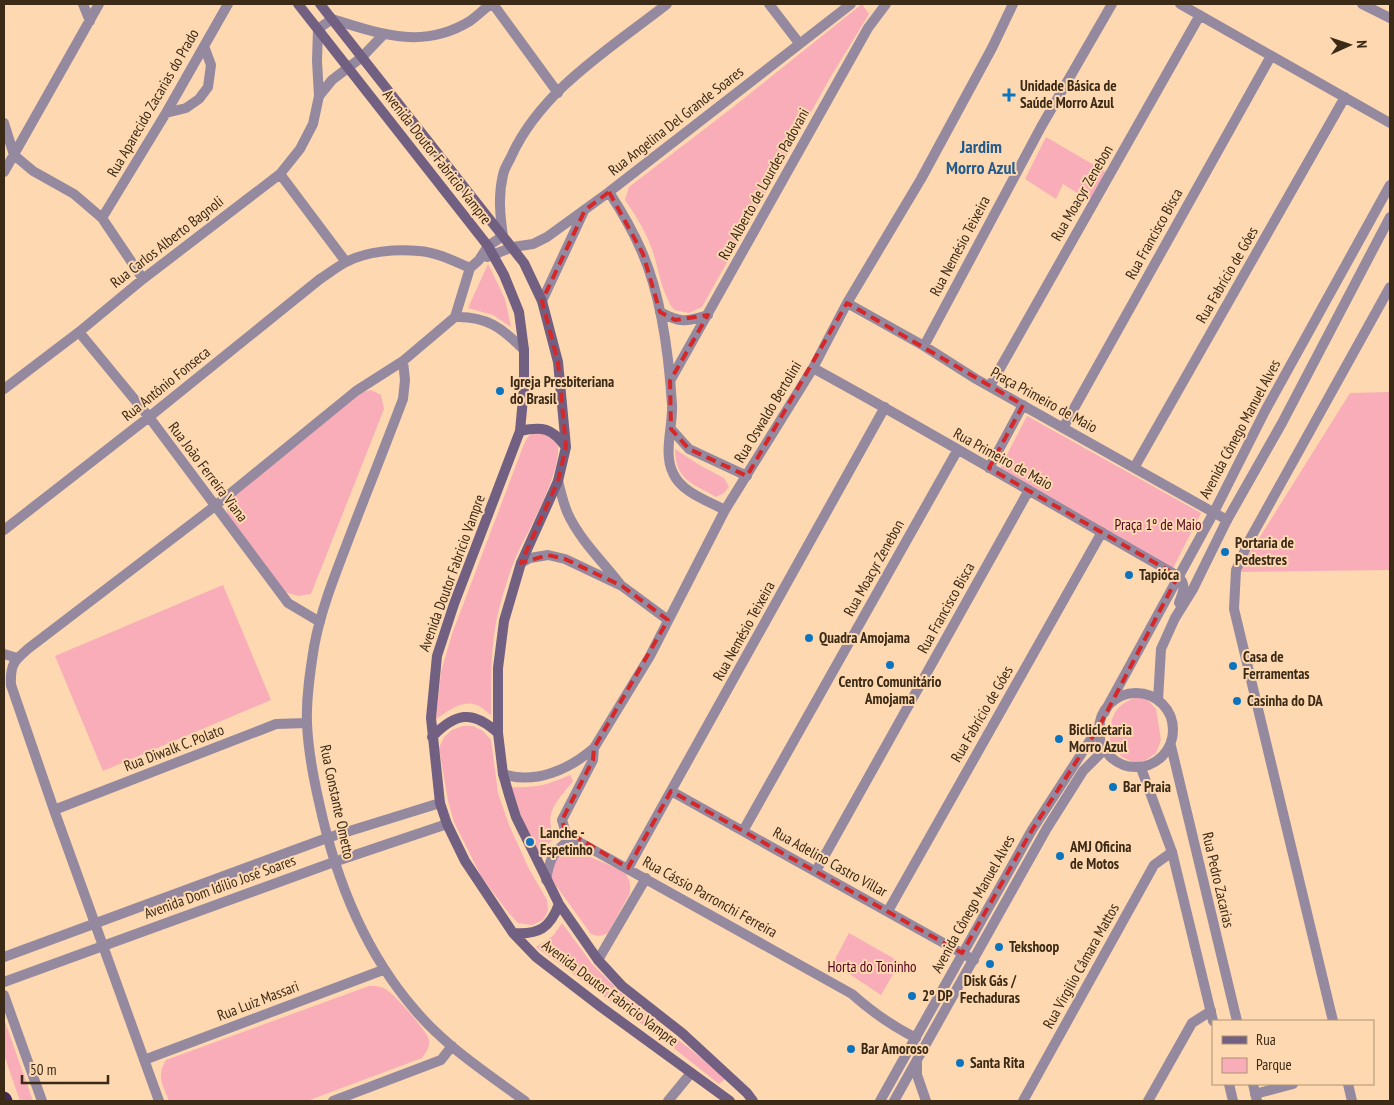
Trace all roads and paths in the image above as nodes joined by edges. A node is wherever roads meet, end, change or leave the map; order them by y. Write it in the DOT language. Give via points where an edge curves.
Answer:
graph roads {
  1 [pos="84,4"];
  2 [pos="99,4"];
  3 [pos="228,4"];
  4 [pos="298,4"];
  5 [pos="320,4"];
  6 [pos="492,4"];
  7 [pos="667,4"];
  8 [pos="768,4"];
  9 [pos="851,4"];
  10 [pos="886,4"];
  11 [pos="1013,4"];
  12 [pos="1112,4"];
  13 [pos="1180,4"];
  14 [pos="1362,4"];
  15 [pos="1200,15"];
  16 [pos="1390,18"];
  17 [pos="332,19"];
  18 [pos="90,21"];
  19 [pos="318,29"];
  20 [pos="383,35"];
  21 [pos="799,43"];
  22 [pos="204,46"];
  23 [pos="1272,56"];
  24 [pos="362,57"];
  25 [pos="348,68"];
  26 [pos="558,93"];
  27 [pos="319,96"];
  28 [pos="1345,97"];
  29 [pos="166,113"];
  30 [pos="4,123"];
  31 [pos="1390,123"];
  32 [pos="14,155"];
  33 [pos="4,172"];
  34 [pos="280,174"];
  35 [pos="1390,186"];
  36 [pos="609,192"];
  37 [pos="585,210"];
  38 [pos="1390,217"];
  39 [pos="102,218"];
  40 [pos="503,236"];
  41 [pos="512,247"];
  42 [pos="491,251"];
  43 [pos="346,262"];
  44 [pos="470,268"];
  45 [pos="143,279"];
  46 [pos="1390,287"];
  47 [pos="542,301"];
  48 [pos="847,303"];
  49 [pos="660,312"];
  50 [pos="708,315"];
  51 [pos="455,317"];
  52 [pos="79,332"];
  53 [pos="924,346"];
  54 [pos="524,350"];
  55 [pos="403,361"];
  56 [pos="813,368"];
  57 [pos="670,381"];
  58 [pos="990,386"];
  59 [pos="4,389"];
  60 [pos="1023,405"];
  61 [pos="885,408"];
  62 [pos="149,417"];
  63 [pos="1063,428"];
  64 [pos="671,429"];
  65 [pos="520,431"];
  66 [pos="566,447"];
  67 [pos="957,451"];
  68 [pos="989,468"];
  69 [pos="1134,468"];
  70 [pos="747,476"];
  71 [pos="558,481"];
  72 [pos="1029,490"];
  73 [pos="215,506"];
  74 [pos="725,510"];
  75 [pos="1214,512"];
  76 [pos="1228,520"];
  77 [pos="4,530"];
  78 [pos="1102,532"];
  79 [pos="521,563"];
  80 [pos="1178,576"];
  81 [pos="622,586"];
  82 [pos="1175,618"];
  83 [pos="668,620"];
  84 [pos="320,622"];
  85 [pos="4,654"];
  86 [pos="17,658"];
  87 [pos="7,684"];
  88 [pos="1158,700"];
  89 [pos="1104,713"];
  90 [pos="307,723"];
  91 [pos="1100,725"];
  92 [pos="498,733"];
  93 [pos="432,737"];
  94 [pos="1171,746"];
  95 [pos="594,748"];
  96 [pos="1104,750"];
  97 [pos="1141,768"];
  98 [pos="504,774"];
  99 [pos="671,791"];
  100 [pos="440,803"];
  101 [pos="54,810"];
  102 [pos="447,824"];
  103 [pos="743,831"];
  104 [pos="327,838"];
  105 [pos="572,838"];
  106 [pos="1172,852"];
  107 [pos="334,862"];
  108 [pos="628,868"];
  109 [pos="816,871"];
  110 [pos="646,878"];
  111 [pos="546,880"];
  112 [pos="560,904"];
  113 [pos="888,911"];
  114 [pos="95,924"];
  115 [pos="513,933"];
  116 [pos="103,946"];
  117 [pos="962,953"];
  118 [pos="4,957"];
  119 [pos="598,960"];
  120 [pos="974,960"];
  121 [pos="384,970"];
  122 [pos="4,982"];
  123 [pos="4,995"];
  124 [pos="1212,1016"];
  125 [pos="1237,1020"];
  126 [pos="1333,1020"];
  127 [pos="916,1038"];
  128 [pos="452,1046"];
  129 [pos="144,1060"];
  130 [pos="917,1060"];
  131 [pos="691,1073"];
  132 [pos="1229,1085"];
  133 [pos="1289,1085"];
  134 [pos="1348,1085"];
  135 [pos="1255,1093"];
  136 [pos="42,1101"];
  137 [pos="160,1101"];
  138 [pos="333,1101"];
  139 [pos="525,1101"];
  140 [pos="668,1101"];
  141 [pos="730,1101"];
  142 [pos="753,1101"];
  143 [pos="880,1101"];
  144 [pos="894,1101"];
  145 [pos="926,1101"];
  146 [pos="1023,1101"];
  147 [pos="1148,1101"];
  148 [pos="1233,1101"];
  149 [pos="1352,1101"];
  1 -- 18 [label="street"];
  2 -- 18 [label="street"];
  3 -- 22 [label="street, Rua Aparecido Zacarias do Prado"];
  4 -- 19 [label="main road, Avenida Doutor Fabricio Vampre"];
  5 -- 17 [label="main road, Avenida Doutor Fabricio Vampre"];
  6 -- 20 [label="street" via="447,32 420,37"];
  6 -- 26 [label="street"];
  7 -- 26 [label="street" via="577,74"];
  8 -- 21 [label="street"];
  9 -- 21 [label="street, Rua Angelina Del Grande Soares"];
  10 -- 50 [label="street, Rua Alberto de Lourdes Padovani" via="868,28"];
  11 -- 48 [label="street, Rua Oswaldo Bertolini" via="921,179"];
  12 -- 53 [label="street, Rua Nemésio Teixeira" via="1041,127"];
  13 -- 15 [label="street"];
  14 -- 16 [label="street"];
  15 -- 23 [label="street"];
  15 -- 58 [label="street, Rua Moacyr Zenebon"];
  17 -- 19 [label="street"];
  17 -- 20 [label="street"];
  17 -- 24 [label="main road, Avenida Doutor Fabricio Vampre"];
  18 -- 32 [label="street"];
  19 -- 25 [label="main road, Avenida Doutor Fabricio Vampre"];
  19 -- 27 [label="street, Rua Carlos Alberto Bagnoli"];
  20 -- 24 [label="street, Rua Carlos Alberto Bagnoli"];
  21 -- 36 [label="street, Rua Angelina Del Grande Soares"];
  22 -- 29 [label="street, Rua Aparecido Zacarias do Prado"];
  22 -- 29 [label="street" via="211,65 208,88 186,108"];
  23 -- 28 [label="street"];
  23 -- 63 [label="street, Rua Francisco Bisca"];
  24 -- 25 [label="street, Rua Carlos Alberto Bagnoli"];
  24 -- 40 [label="main road, Avenida Doutor Fabricio Vampre"];
  25 -- 27 [label="street, Rua Carlos Alberto Bagnoli"];
  25 -- 42 [label="main road, Avenida Doutor Fabricio Vampre"];
  26 -- 40 [label="street" via="536,115 520,138 503,173 499,204"];
  27 -- 34 [label="street, Rua Carlos Alberto Bagnoli" via="313,124 300,149"];
  28 -- 31 [label="street"];
  28 -- 69 [label="street, Rua Fabrício de Góes"];
  29 -- 39 [label="street, Rua Aparecido Zacarias do Prado"];
  30 -- 32 [label="street"];
  32 -- 33 [label="street"];
  32 -- 39 [label="street" via="32,171 74,194"];
  34 -- 43 [label="street"];
  34 -- 45 [label="street, Rua Carlos Alberto Bagnoli"];
  35 -- 75 [label="street, Avenida Cônego Manuel Alves" via="1265,411"];
  36 -- 37 [label="street, Rua Angelina Del Grande Soares"];
  36 -- 49 [label="street" via="643,254"];
  37 -- 41 [label="street, Rua Angelina Del Grande Soares" via="534,244"];
  37 -- 47 [label="street"];
  38 -- 76 [label="street"];
  39 -- 45 [label="street"];
  40 -- 41 [label="main road, Avenida Doutor Fabricio Vampre"];
  40 -- 42 [label="street"];
  41 -- 42 [label="street, Rua Angelina Del Grande Soares"];
  41 -- 47 [label="main road, Avenida Doutor Fabricio Vampre" via="524,263"];
  42 -- 44 [label="street"];
  42 -- 54 [label="main road, Avenida Doutor Fabricio Vampre" via="519,312"];
  43 -- 44 [label="street, Rua Antônio Fonseca" via="365,254 420,251 443,256"];
  43 -- 62 [label="street, Rua Antônio Fonseca" via="320,279"];
  44 -- 51 [label="street"];
  45 -- 52 [label="street, Rua Carlos Alberto Bagnoli"];
  46 -- 126 [label="street" via="1250,539 1236,570 1234,609"];
  47 -- 66 [label="main road, Avenida Doutor Fabricio Vampre" via="558,362"];
  48 -- 53 [label="street, Praça Primeiro de Maio"];
  48 -- 56 [label="street, Rua Oswaldo Bertolini"];
  49 -- 50 [label="street" via="675,320"];
  49 -- 57 [label="street"];
  50 -- 57 [label="street, Rua Alberto de Lourdes Padovani"];
  51 -- 54 [label="street" via="473,316 492,324 510,335"];
  51 -- 55 [label="street"];
  52 -- 59 [label="street, Rua Carlos Alberto Bagnoli"];
  52 -- 62 [label="street, Rua João Ferreira Viana"];
  53 -- 58 [label="street, Praça Primeiro de Maio"];
  54 -- 65 [label="main road, Avenida Doutor Fabricio Vampre"];
  55 -- 73 [label="street" via="356,391"];
  55 -- 84 [label="street, Rua Constante Ometto" via="403,399 334,577"];
  56 -- 61 [label="street, Rua Primeiro de Maio"];
  56 -- 70 [label="street, Rua Oswaldo Bertolini"];
  57 -- 64 [label="street"];
  58 -- 60 [label="street, Praça Primeiro de Maio"];
  60 -- 63 [label="street, Praça Primeiro de Maio"];
  60 -- 68 [label="street"];
  61 -- 67 [label="street, Rua Primeiro de Maio"];
  61 -- 99 [label="street, Rua Nemésio Teixeira"];
  62 -- 73 [label="street, Rua João Ferreira Viana"];
  62 -- 77 [label="street, Rua Antônio Fonseca"];
  63 -- 69 [label="street, Praça Primeiro de Maio"];
  64 -- 70 [label="street" via="689,450"];
  64 -- 74 [label="street" via="669,457 673,474 683,487"];
  65 -- 66 [label="main road" via="544,429 556,434"];
  65 -- 93 [label="main road, Avenida Doutor Fabricio Vampre" via="437,656"];
  66 -- 71 [label="main road, Avenida Doutor Fabricio Vampre"];
  67 -- 68 [label="street, Rua Primeiro de Maio"];
  67 -- 103 [label="street, Rua Moacyr Zenebon"];
  68 -- 72 [label="street, Rua Primeiro de Maio"];
  69 -- 75 [label="street, Praça Primeiro de Maio"];
  70 -- 74 [label="street, Rua Oswaldo Bertolini"];
  71 -- 79 [label="main road, Avenida Doutor Fabricio Vampre"];
  71 -- 81 [label="street" via="569,516 578,531"];
  72 -- 78 [label="street, Rua Primeiro de Maio"];
  72 -- 109 [label="street, Rua Francisco Bisca"];
  73 -- 84 [label="street, Rua João Ferreira Viana" via="288,604"];
  73 -- 86 [label="street"];
  74 -- 83 [label="street, Rua Oswaldo Bertolini"];
  75 -- 76 [label="street, Praça Primeiro de Maio"];
  75 -- 80 [label="street, Avenida Cônego Manuel Alves"];
  76 -- 82 [label="street"];
  78 -- 80 [label="street, Rua Primeiro de Maio"];
  78 -- 113 [label="street, Rua Fabrício de Góes"];
  79 -- 81 [label="street" via="548,555 565,559"];
  79 -- 92 [label="main road, Avenida Doutor Fabricio Vampre" via="504,621 498,668"];
  80 -- 82 [label="street" via="1184,587"];
  80 -- 89 [label="street, Avenida Cônego Manuel Alves"];
  81 -- 83 [label="street"];
  82 -- 88 [label="street" via="1161,649"];
  83 -- 95 [label="street, Rua Oswaldo Bertolini"];
  84 -- 90 [label="street, Rua Constante Ometto" via="314,647"];
  85 -- 86 [label="street"];
  86 -- 87 [label="street"];
  87 -- 101 [label="street"];
  88 -- 89 [label="street" via="1147,694 1134,693 1111,703"];
  88 -- 94 [label="street" via="1172,721"];
  89 -- 91 [label="street"];
  90 -- 101 [label="street, Rua Diwalk C. Polato" via="276,724"];
  90 -- 104 [label="street, Rua Constante Ometto" via="311,768"];
  91 -- 96 [label="street"];
  91 -- 117 [label="street, Avenida Cônego Manuel Alves" via="1032,830"];
  92 -- 93 [label="main road" via="472,717 458,718 445,724"];
  92 -- 98 [label="main road, Avenida Doutor Fabricio Vampre"];
  93 -- 100 [label="main road, Avenida Doutor Fabricio Vampre"];
  94 -- 97 [label="street" via="1164,756"];
  94 -- 125 [label="street, Rua Pedro Zacarias"];
  95 -- 98 [label="street, Rua Oswaldo Bertolini" via="562,770 532,777 515,778"];
  95 -- 105 [label="street" via="593,760 562,820"];
  96 -- 97 [label="street" via="1120,764"];
  96 -- 120 [label="street, Avenida Cônego Manuel Alves" via="1083,771 1047,828"];
  97 -- 106 [label="street"];
  98 -- 111 [label="main road, Avenida Doutor Fabricio Vampre" via="516,817"];
  99 -- 103 [label="street, Rua Adelino Castro Villar"];
  99 -- 108 [label="street, Rua Nemésio Teixeira"];
  100 -- 102 [label="main road, Avenida Doutor Fabricio Vampre"];
  100 -- 104 [label="street, Avenida Dom Idílio José Soares"];
  101 -- 114 [label="street"];
  102 -- 107 [label="street, Avenida Dom Idílio José Soares"];
  102 -- 115 [label="main road, Avenida Doutor Fabricio Vampre" via="465,861"];
  103 -- 109 [label="street, Rua Adelino Castro Villar"];
  104 -- 107 [label="street, Rua Constante Ometto"];
  104 -- 114 [label="street, Avenida Dom Idílio José Soares"];
  105 -- 108 [label="street, Rua Cássio Parronchi Ferreira"];
  105 -- 111 [label="street" via="558,848 549,863"];
  106 -- 124 [label="street"];
  106 -- 146 [label="street, Rua Virgilio Câmara Mattos" via="1154,865"];
  107 -- 116 [label="street, Avenida Dom Idílio José Soares"];
  107 -- 121 [label="street, Rua Constante Ometto" via="350,904"];
  108 -- 110 [label="street, Rua Cássio Parronchi Ferreira"];
  109 -- 113 [label="street, Rua Adelino Castro Villar"];
  110 -- 119 [label="street"];
  110 -- 127 [label="street, Rua Cássio Parronchi Ferreira" via="852,994 880,1017"];
  111 -- 112 [label="main road, Avenida Doutor Fabricio Vampre"];
  112 -- 115 [label="main road" via="554,918 543,929 528,934"];
  112 -- 119 [label="main road, Avenida Doutor Fabricio Vampre"];
  113 -- 117 [label="street, Rua Adelino Castro Villar"];
  114 -- 116 [label="street"];
  114 -- 118 [label="street, Avenida Dom Idílio José Soares"];
  115 -- 131 [label="main road, Avenida Doutor Fabricio Vampre" via="543,963"];
  116 -- 122 [label="street, Avenida Dom Idílio José Soares"];
  116 -- 129 [label="street"];
  117 -- 120 [label="street, Rua Adelino Castro Villar"];
  117 -- 127 [label="street, Avenida Cônego Manuel Alves"];
  119 -- 142 [label="main road, Avenida Doutor Fabricio Vampre" via="622,986 682,1033"];
  120 -- 130 [label="street, Avenida Cônego Manuel Alves"];
  121 -- 128 [label="street, Rua Constante Ometto" via="416,1011"];
  121 -- 129 [label="street, Rua Luiz Massari"];
  123 -- 136 [label="street"];
  124 -- 147 [label="street" via="1192,1023"];
  127 -- 143 [label="street, Avenida Cônego Manuel Alves"];
  128 -- 138 [label="street" via="441,1060"];
  128 -- 139 [label="street, Rua Constante Ometto"];
  129 -- 137 [label="street"];
  130 -- 144 [label="street, Avenida Cônego Manuel Alves"];
  130 -- 145 [label="street" via="917,1075"];
  131 -- 140 [label="street"];
  131 -- 141 [label="main road, Avenida Doutor Fabricio Vampre"];
  132 -- 148 [label="street"];
  133 -- 135 [label="street"];
  134 -- 149 [label="street"];
}
